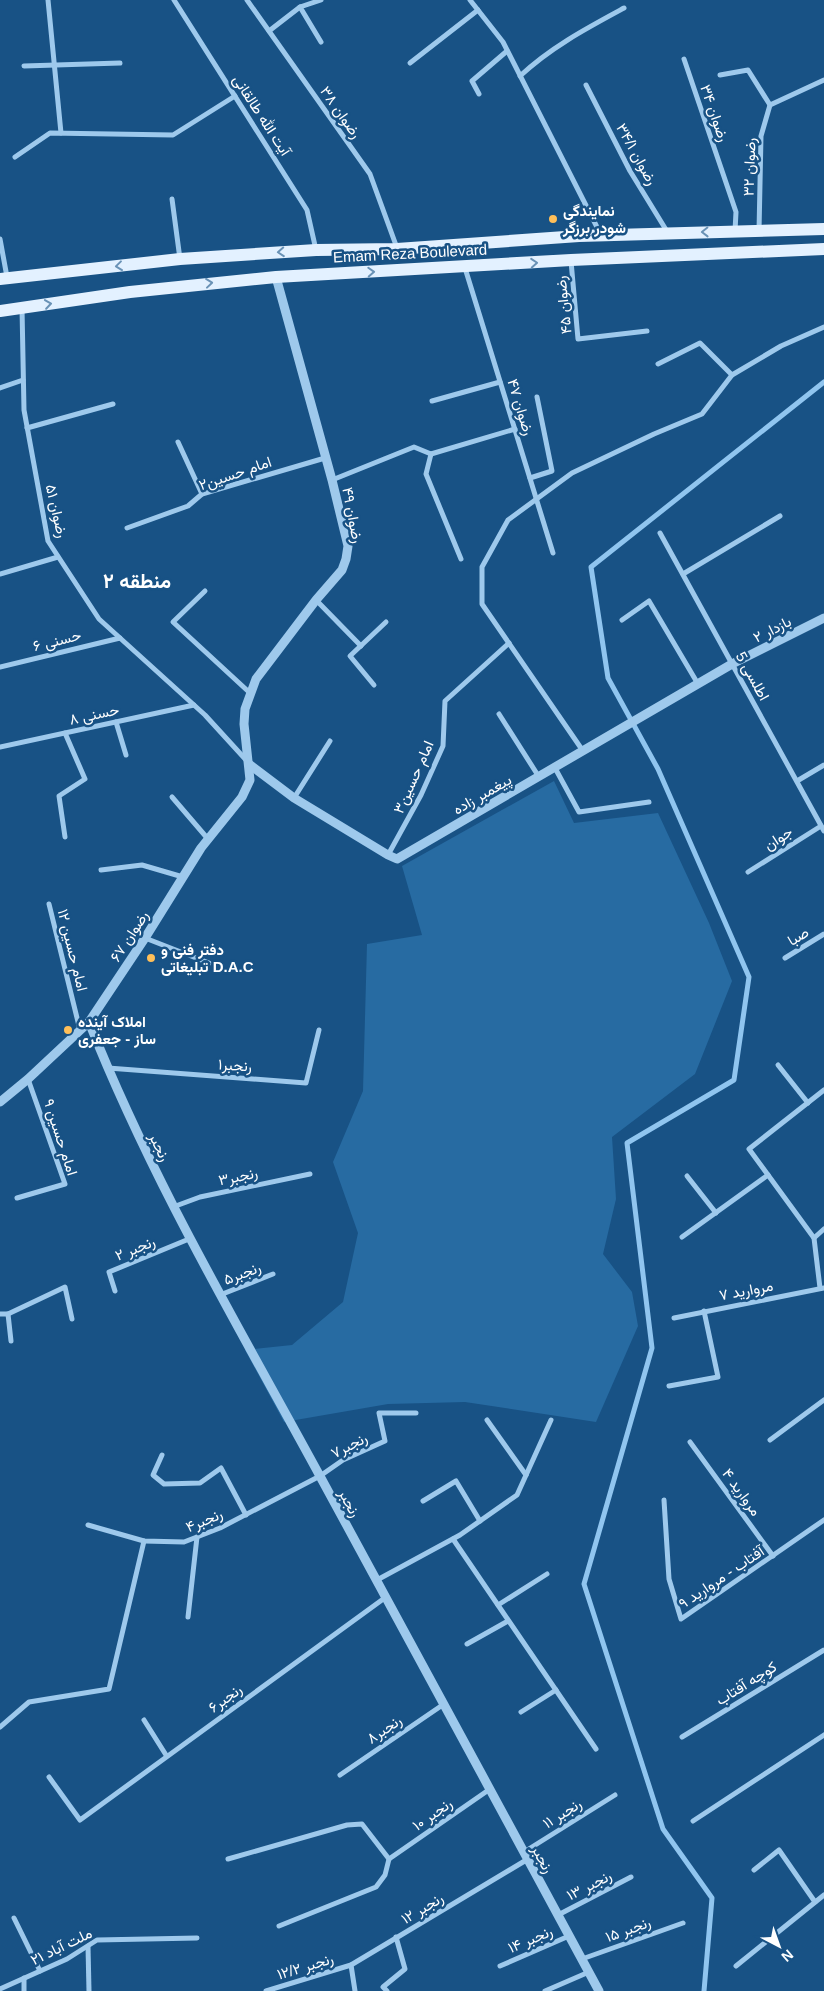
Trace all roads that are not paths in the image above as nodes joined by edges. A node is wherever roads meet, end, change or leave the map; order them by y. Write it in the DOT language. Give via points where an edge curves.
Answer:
graph roads {
  1 [pos="48,0"];
  2 [pos="174,0"];
  3 [pos="247,0"];
  4 [pos="321,0"];
  5 [pos="470,0"];
  6 [pos="300,7"];
  7 [pos="624,8"];
  8 [pos="478,10"];
  9 [pos="269,31"];
  10 [pos="321,42"];
  11 [pos="507,51"];
  12 [pos="684,60"];
  13 [pos="410,63"];
  14 [pos="120,64"];
  15 [pos="24,66"];
  16 [pos="54,67"];
  17 [pos="720,75"];
  18 [pos="520,76"];
  19 [pos="824,80"];
  20 [pos="586,86"];
  21 [pos="479,94"];
  22 [pos="235,96"];
  23 [pos="770,105"];
  24 [pos="61,133"];
  25 [pos="15,157"];
  26 [pos="172,200"];
  27 [pos="824,229"];
  28 [pos="760,231"];
  29 [pos="735,232"];
  30 [pos="668,233"];
  31 [pos="602,235"];
  32 [pos="0,239"];
  33 [pos="397,249"];
  34 [pos="824,249"];
  35 [pos="316,250"];
  36 [pos="180,259"];
  37 [pos="571,260"];
  38 [pos="465,267"];
  39 [pos="276,276"];
  40 [pos="3,278"];
  41 [pos="22,307"];
  42 [pos="0,312"];
  43 [pos="824,327"];
  44 [pos="647,331"];
  45 [pos="658,364"];
  46 [pos="732,375"];
  47 [pos="23,380"];
  48 [pos="500,382"];
  49 [pos="0,388"];
  50 [pos="537,397"];
  51 [pos="432,401"];
  52 [pos="112,404"];
  53 [pos="27,428"];
  54 [pos="515,429"];
  55 [pos="178,442"];
  56 [pos="431,454"];
  57 [pos="325,458"];
  58 [pos="530,478"];
  59 [pos="332,480"];
  60 [pos="202,494"];
  61 [pos="536,499"];
  62 [pos="780,516"];
  63 [pos="127,528"];
  64 [pos="660,533"];
  65 [pos="553,553"];
  66 [pos="58,557"];
  67 [pos="461,559"];
  68 [pos="0,574"];
  69 [pos="683,574"];
  70 [pos="205,591"];
  71 [pos="316,600"];
  72 [pos="824,618"];
  73 [pos="622,620"];
  74 [pos="386,622"];
  75 [pos="120,638"];
  76 [pos="509,643"];
  77 [pos="361,646"];
  78 [pos="732,664"];
  79 [pos="0,667"];
  80 [pos="698,684"];
  81 [pos="374,685"];
  82 [pos="250,693"];
  83 [pos="194,705"];
  84 [pos="499,714"];
  85 [pos="116,722"];
  86 [pos="65,733"];
  87 [pos="330,741"];
  88 [pos="0,747"];
  89 [pos="583,751"];
  90 [pos="126,755"];
  91 [pos="249,764"];
  92 [pos="824,765"];
  93 [pos="555,768"];
  94 [pos="539,777"];
  95 [pos="797,781"];
  96 [pos="172,797"];
  97 [pos="294,798"];
  98 [pos="649,802"];
  99 [pos="823,828"];
  100 [pos="65,837"];
  101 [pos="208,839"];
  102 [pos="388,855"];
  103 [pos="101,870"];
  104 [pos="748,872"];
  105 [pos="183,877"];
  106 [pos="48,904"];
  107 [pos="824,934"];
  108 [pos="145,938"];
  109 [pos="785,958"];
  110 [pos="209,963"];
  111 [pos="89,1022"];
  112 [pos="80,1030"];
  113 [pos="319,1030"];
  114 [pos="778,1065"];
  115 [pos="108,1068"];
  116 [pos="28,1079"];
  117 [pos="824,1090"];
  118 [pos="0,1102"];
  119 [pos="808,1102"];
  120 [pos="310,1174"];
  121 [pos="688,1176"];
  122 [pos="768,1176"];
  123 [pos="17,1198"];
  124 [pos="173,1207"];
  125 [pos="716,1213"];
  126 [pos="824,1229"];
  127 [pos="682,1237"];
  128 [pos="814,1238"];
  129 [pos="189,1239"];
  130 [pos="273,1274"];
  131 [pos="822,1288"];
  132 [pos="115,1291"];
  133 [pos="219,1295"];
  134 [pos="704,1312"];
  135 [pos="0,1314"];
  136 [pos="8,1314"];
  137 [pos="674,1318"];
  138 [pos="72,1320"];
  139 [pos="10,1342"];
  140 [pos="669,1386"];
  141 [pos="824,1400"];
  142 [pos="416,1413"];
  143 [pos="487,1420"];
  144 [pos="551,1420"];
  145 [pos="770,1440"];
  146 [pos="690,1442"];
  147 [pos="162,1455"];
  148 [pos="526,1475"];
  149 [pos="320,1476"];
  150 [pos="664,1500"];
  151 [pos="423,1501"];
  152 [pos="246,1515"];
  153 [pos="824,1520"];
  154 [pos="480,1521"];
  155 [pos="88,1525"];
  156 [pos="196,1537"];
  157 [pos="453,1539"];
  158 [pos="144,1541"];
  159 [pos="773,1556"];
  160 [pos="547,1574"];
  161 [pos="377,1580"];
  162 [pos="386,1597"];
  163 [pos="498,1605"];
  164 [pos="188,1616"];
  165 [pos="508,1621"];
  166 [pos="467,1644"];
  167 [pos="824,1650"];
  168 [pos="556,1690"];
  169 [pos="444,1704"];
  170 [pos="521,1712"];
  171 [pos="144,1720"];
  172 [pos="0,1727"];
  173 [pos="824,1735"];
  174 [pos="682,1737"];
  175 [pos="596,1749"];
  176 [pos="166,1755"];
  177 [pos="340,1775"];
  178 [pos="48,1777"];
  179 [pos="490,1789"];
  180 [pos="614,1795"];
  181 [pos="693,1821"];
  182 [pos="526,1856"];
  183 [pos="228,1859"];
  184 [pos="389,1859"];
  185 [pos="754,1870"];
  186 [pos="631,1877"];
  187 [pos="824,1894"];
  188 [pos="815,1902"];
  189 [pos="558,1915"];
  190 [pos="14,1918"];
  191 [pos="683,1923"];
  192 [pos="280,1926"];
  193 [pos="569,1936"];
  194 [pos="196,1938"];
  195 [pos="396,1938"];
  196 [pos="88,1946"];
  197 [pos="582,1959"];
  198 [pos="351,1965"];
  199 [pos="500,1966"];
  200 [pos="736,1966"];
  201 [pos="40,1971"];
  202 [pos="589,1972"];
  203 [pos="24,1978"];
  204 [pos="0,1989"];
  205 [pos="24,1991"];
  206 [pos="89,1991"];
  207 [pos="266,1991"];
  208 [pos="355,1991"];
  209 [pos="387,1991"];
  210 [pos="545,1991"];
  211 [pos="599,1991"];
  1 -- 16 [label="street"];
  2 -- 22 [label="street, آیت الله طالقانی"];
  3 -- 9 [label="street, رضوان ۳۸"];
  4 -- 6 [label="street"];
  5 -- 8 [label="street"];
  6 -- 9 [label="street"];
  6 -- 10 [label="street"];
  7 -- 18 [label="street" via="566,40"];
  8 -- 11 [label="street"];
  8 -- 13 [label="street"];
  9 -- 33 [label="street, رضوان ۳۸" via="370,174"];
  11 -- 18 [label="street"];
  11 -- 21 [label="street" via="472,81"];
  12 -- 29 [label="street, رضوان ۳۴" via="736,212"];
  14 -- 16 [label="street"];
  15 -- 16 [label="street"];
  16 -- 24 [label="street"];
  17 -- 23 [label="street" via="748,70"];
  18 -- 31 [label="street"];
  19 -- 23 [label="street"];
  20 -- 30 [label="street, رضوان ۳۴/۱" via="630,171"];
  22 -- 24 [label="street" via="173,135"];
  22 -- 35 [label="street, آیت الله طالقانی" via="307,210"];
  23 -- 28 [label="street, رضوان ۳۲" via="761,136"];
  24 -- 25 [label="street" via="50,133"];
  26 -- 36 [label="street"];
  27 -- 28 [label="main road, Emam Reza Boulevard"];
  28 -- 29 [label="main road, Emam Reza Boulevard"];
  29 -- 30 [label="main road, Emam Reza Boulevard, one-way"];
  30 -- 31 [label="main road, Emam Reza Boulevard"];
  31 -- 33 [label="main road, Emam Reza Boulevard"];
  32 -- 40 [label="street"];
  33 -- 35 [label="main road, Emam Reza Boulevard"];
  34 -- 37 [label="main road, Emam Reza Boulevard"];
  35 -- 36 [label="main road, Emam Reza Boulevard, one-way"];
  36 -- 40 [label="main road, Emam Reza Boulevard, one-way"];
  38 -- 37 [label="main road, Emam Reza Boulevard, one-way"];
  37 -- 44 [label="street, رضوان ۴۵" via="578,339"];
  39 -- 38 [label="main road, Emam Reza Boulevard, one-way"];
  38 -- 48 [label="street, رضوان ۴۷"];
  41 -- 39 [label="main road, Emam Reza Boulevard, one-way"];
  39 -- 57 [label="street, رضوان ۴۹"];
  41 -- 42 [label="main road, Emam Reza Boulevard"];
  41 -- 47 [label="street, رضوان ۵۱"];
  43 -- 46 [label="street" via="781,346"];
  45 -- 46 [label="street" via="700,344"];
  46 -- 61 [label="street" via="702,414 572,473"];
  47 -- 49 [label="street"];
  47 -- 53 [label="street, رضوان ۵۱"];
  48 -- 51 [label="street"];
  48 -- 54 [label="street, رضوان ۴۷"];
  50 -- 58 [label="street" via="552,471"];
  52 -- 53 [label="street"];
  53 -- 66 [label="street, رضوان ۵۱" via="48,541"];
  54 -- 56 [label="street"];
  54 -- 58 [label="street, رضوان ۴۷"];
  55 -- 60 [label="street"];
  56 -- 59 [label="street" via="414,447"];
  56 -- 67 [label="street" via="426,474"];
  57 -- 59 [label="street, رضوان ۴۹"];
  57 -- 60 [label="street, امام حسین۲"];
  58 -- 61 [label="street, رضوان ۴۷"];
  59 -- 71 [label="street, رضوان ۴۹" via="348,546 342,570"];
  60 -- 63 [label="street, امام حسین۲" via="188,506"];
  61 -- 65 [label="street, رضوان ۴۷"];
  61 -- 76 [label="street" via="508,520 482,568 482,604"];
  62 -- 69 [label="street"];
  64 -- 69 [label="street, اطلسی 5"];
  66 -- 68 [label="street"];
  66 -- 75 [label="street, رضوان ۵۱" via="99,619"];
  69 -- 78 [label="street, اطلسی 5"];
  70 -- 82 [label="street" via="173,622"];
  71 -- 77 [label="street"];
  71 -- 82 [label="street, رضوان ۴۹" via="256,679"];
  72 -- 78 [label="street, بازدار ۲"];
  73 -- 80 [label="street" via="649,601"];
  74 -- 77 [label="street"];
  75 -- 79 [label="street, حسنی ۶"];
  75 -- 83 [label="street, رضوان ۵۱"];
  76 -- 89 [label="street"];
  76 -- 102 [label="street, امام حسین۳" via="445,701 443,746"];
  77 -- 81 [label="street" via="350,656"];
  78 -- 80 [label="street, پیغمبر زاده"];
  78 -- 95 [label="street, اطلسی 5"];
  80 -- 89 [label="street, پیغمبر زاده"];
  82 -- 91 [label="street, رضوان ۴۹" via="244,724"];
  83 -- 85 [label="street, حسنی ۸"];
  83 -- 91 [label="street, رضوان ۵۱"];
  84 -- 94 [label="street"];
  85 -- 86 [label="street, حسنی ۸"];
  85 -- 90 [label="street"];
  86 -- 88 [label="street, حسنی ۸"];
  86 -- 100 [label="street" via="85,779 59,796"];
  87 -- 97 [label="street"];
  89 -- 93 [label="street, پیغمبر زاده"];
  91 -- 97 [label="street"];
  91 -- 101 [label="street, رضوان ۶۷" via="250,780 242,797"];
  92 -- 95 [label="street"];
  93 -- 94 [label="street, پیغمبر زاده"];
  93 -- 98 [label="street" via="579,812"];
  94 -- 102 [label="street, پیغمبر زاده" via="402,856"];
  95 -- 99 [label="street, اطلسی 5"];
  96 -- 101 [label="street"];
  97 -- 102 [label="street"];
  99 -- 104 [label="street, جوان"];
  101 -- 105 [label="street, رضوان ۶۷"];
  103 -- 105 [label="street" via="142,865"];
  105 -- 108 [label="street, رضوان ۶۷"];
  106 -- 112 [label="street, امام حسین ۱۲"];
  107 -- 109 [label="street, صبا"];
  108 -- 110 [label="street"];
  108 -- 111 [label="street, رضوان ۶۷"];
  111 -- 112 [label="street, رضوان ۶۷"];
  111 -- 115 [label="street, رنجبر"];
  112 -- 116 [label="street, رضوان ۶۷"];
  113 -- 115 [label="street, رنجبر۱" via="306,1083"];
  114 -- 119 [label="street"];
  115 -- 124 [label="street, رنجبر"];
  116 -- 118 [label="street, رضوان ۶۷"];
  116 -- 123 [label="street, امام حسین ۹" via="65,1184"];
  117 -- 119 [label="street"];
  119 -- 122 [label="street" via="749,1149"];
  120 -- 124 [label="street, رنجبر۳" via="200,1197"];
  121 -- 125 [label="street"];
  122 -- 125 [label="street"];
  122 -- 128 [label="street"];
  124 -- 129 [label="street, رنجبر"];
  125 -- 127 [label="street"];
  126 -- 128 [label="street"];
  128 -- 131 [label="street"];
  129 -- 132 [label="street, رنجبر ۲" via="109,1272"];
  129 -- 133 [label="street, رنجبر"];
  130 -- 133 [label="street, رنجبر۵"];
  131 -- 134 [label="street, مروارید ۷"];
  133 -- 149 [label="street, رنجبر"];
  134 -- 137 [label="street, مروارید ۷"];
  134 -- 140 [label="street" via="718,1377"];
  135 -- 136 [label="street"];
  136 -- 138 [label="street" via="65,1287"];
  136 -- 139 [label="street"];
  141 -- 145 [label="street"];
  142 -- 149 [label="street, رنجبر۷" via="379,1413 385,1441 343,1460"];
  143 -- 148 [label="street"];
  144 -- 148 [label="street"];
  146 -- 159 [label="street, مروارید ۴"];
  147 -- 152 [label="street" via="153,1475 164,1484 200,1483 221,1468"];
  148 -- 154 [label="street" via="517,1495"];
  149 -- 152 [label="street, رنجبر۴"];
  149 -- 161 [label="street, رنجبر"];
  150 -- 159 [label="street, آفتاب - مروارید ۹" via="669,1579 681,1619"];
  151 -- 154 [label="street" via="456,1481"];
  152 -- 156 [label="street, رنجبر۴"];
  153 -- 159 [label="street, آفتاب - مروارید ۹"];
  154 -- 157 [label="street"];
  155 -- 158 [label="street, رنجبر۴"];
  156 -- 158 [label="street, رنجبر۴" via="184,1542"];
  156 -- 164 [label="street"];
  157 -- 161 [label="street"];
  157 -- 163 [label="street"];
  158 -- 172 [label="street" via="109,1689 28,1702"];
  160 -- 163 [label="street"];
  161 -- 162 [label="street, رنجبر"];
  162 -- 169 [label="street, رنجبر"];
  162 -- 176 [label="street, رنجبر۶"];
  163 -- 165 [label="street"];
  165 -- 166 [label="street"];
  165 -- 168 [label="street"];
  167 -- 174 [label="street, کوچه آفتاب"];
  168 -- 170 [label="street"];
  168 -- 175 [label="street"];
  169 -- 177 [label="street, رنجبر۸"];
  169 -- 179 [label="street, رنجبر"];
  171 -- 176 [label="street"];
  173 -- 181 [label="street"];
  176 -- 178 [label="street, رنجبر۶" via="80,1820"];
  179 -- 182 [label="street, رنجبر"];
  179 -- 184 [label="street, رنجبر ۱۰"];
  180 -- 182 [label="street, رنجبر ۱۱"];
  182 -- 189 [label="street, رنجبر"];
  182 -- 195 [label="street, رنجبر ۱۲"];
  183 -- 184 [label="street" via="347,1825 362,1824"];
  184 -- 192 [label="street" via="385,1875 376,1887"];
  185 -- 188 [label="street" via="779,1850"];
  186 -- 189 [label="street, رنجبر ۱۳"];
  187 -- 188 [label="street"];
  188 -- 200 [label="street"];
  189 -- 193 [label="street, رنجبر"];
  190 -- 201 [label="street"];
  191 -- 197 [label="street, رنجبر ۱۵"];
  193 -- 197 [label="street, رنجبر"];
  193 -- 199 [label="street, رنجبر ۱۴"];
  194 -- 196 [label="street, ملت آباد ۲۱" via="98,1940"];
  195 -- 198 [label="street, رنجبر ۱۲"];
  195 -- 209 [label="street" via="406,1969 383,1987"];
  196 -- 201 [label="street, ملت آباد ۲۱"];
  196 -- 206 [label="street"];
  197 -- 202 [label="street, رنجبر"];
  198 -- 207 [label="street, رنجبر ۱۲/۲"];
  198 -- 208 [label="street"];
  201 -- 203 [label="street, ملت آباد ۲۱"];
  202 -- 210 [label="street"];
  202 -- 211 [label="street, رنجبر"];
  203 -- 204 [label="street, ملت آباد ۲۱"];
  203 -- 205 [label="street"];
}
